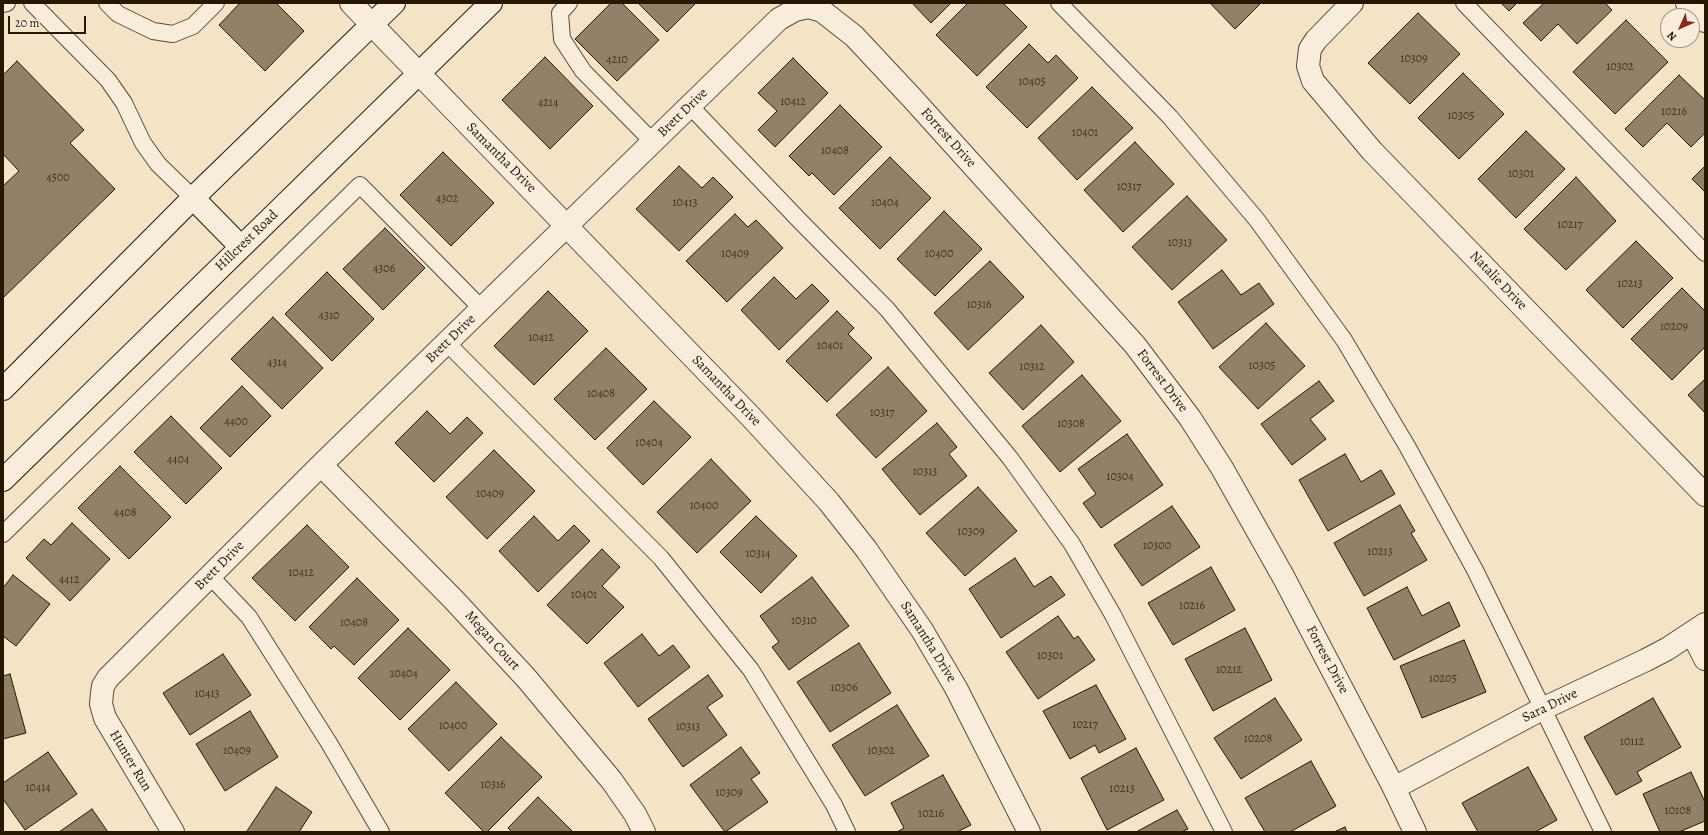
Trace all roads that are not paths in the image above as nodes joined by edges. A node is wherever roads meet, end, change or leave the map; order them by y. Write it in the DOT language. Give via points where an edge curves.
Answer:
graph roads {
  1 [pos="7,3"];
  2 [pos="32,3"];
  3 [pos="107,3"];
  4 [pos="216,3"];
  5 [pos="351,3"];
  6 [pos="394,3"];
  7 [pos="491,3"];
  8 [pos="569,3"];
  9 [pos="1059,3"];
  10 [pos="1352,3"];
  11 [pos="1464,3"];
  12 [pos="1687,3"];
  13 [pos="3,4"];
  14 [pos="808,7"];
  15 [pos="1705,21"];
  16 [pos="371,25"];
  17 [pos="418,74"];
  18 [pos="690,106"];
  19 [pos="653,142"];
  20 [pos="194,198"];
  21 [pos="568,226"];
  22 [pos="241,247"];
  23 [pos="1705,253"];
  24 [pos="482,309"];
  25 [pos="447,343"];
  26 [pos="3,389"];
  27 [pos="321,465"];
  28 [pos="3,480"];
  29 [pos="1705,495"];
  30 [pos="3,534"];
  31 [pos="210,576"];
  32 [pos="1698,628"];
  33 [pos="1705,659"];
  34 [pos="103,686"];
  35 [pos="1542,709"];
  36 [pos="1394,788"];
  37 [pos="173,832"];
  38 [pos="381,832"];
  39 [pos="644,832"];
  40 [pos="848,832"];
  41 [pos="1029,832"];
  42 [pos="1224,832"];
  43 [pos="1415,832"];
  44 [pos="1603,832"];
  1 -- 13 [label="lane"];
  2 -- 20 [label="lane" via="108,80 124,103 143,143 158,164"];
  3 -- 4 [label="lane" via="118,14 153,31 173,34 193,26"];
  5 -- 16 [label="street, Samantha Drive"];
  6 -- 16 [label="street"];
  7 -- 17 [label="street, Hillcrest Road"];
  8 -- 19 [label="lane" via="560,12 562,39 583,72"];
  9 -- 35 [label="lane" via="1170,117 1211,165 1257,220 1344,340 1407,446 1475,570"];
  10 -- 29 [label="street, Natalie Drive" via="1316,40 1308,57 1313,82 1372,151"];
  11 -- 23 [label="lane"];
  12 -- 15 [label="street"];
  14 -- 18 [label="street, Brett Drive" via="795,10 779,19"];
  14 -- 36 [label="street, Forrest Drive" via="822,10 854,36 912,98 1134,345 1190,418 1222,468 1284,578"];
  16 -- 17 [label="street, Samantha Drive"];
  16 -- 20 [label="street"];
  17 -- 21 [label="street, Samantha Drive"];
  17 -- 22 [label="street, Hillcrest Road"];
  18 -- 19 [label="street, Brett Drive"];
  18 -- 42 [label="lane" via="887,309 1010,458 1072,544 1113,615"];
  19 -- 21 [label="street, Brett Drive"];
  20 -- 22 [label="street"];
  20 -- 26 [label="street"];
  21 -- 24 [label="street, Brett Drive"];
  21 -- 41 [label="street, Samantha Drive" via="751,417 829,502 866,549 898,593 956,688"];
  22 -- 28 [label="street, Hillcrest Road"];
  24 -- 25 [label="street, Brett Drive"];
  24 -- 30 [label="lane" via="360,185"];
  25 -- 27 [label="street, Brett Drive"];
  25 -- 40 [label="lane" via="661,558 751,670"];
  27 -- 31 [label="street, Brett Drive"];
  27 -- 39 [label="street, Megan Court" via="454,600 527,679 612,781"];
  31 -- 34 [label="street, Brett Drive"];
  31 -- 38 [label="lane" via="249,617"];
  32 -- 33 [label="street"];
  32 -- 35 [label="street, Sara Drive" via="1646,660"];
  34 -- 37 [label="street, Hunter Run" via="101,704 105,718"];
  35 -- 36 [label="street, Sara Drive"];
  35 -- 44 [label="lane"];
  36 -- 43 [label="street, Forrest Drive"];
}
